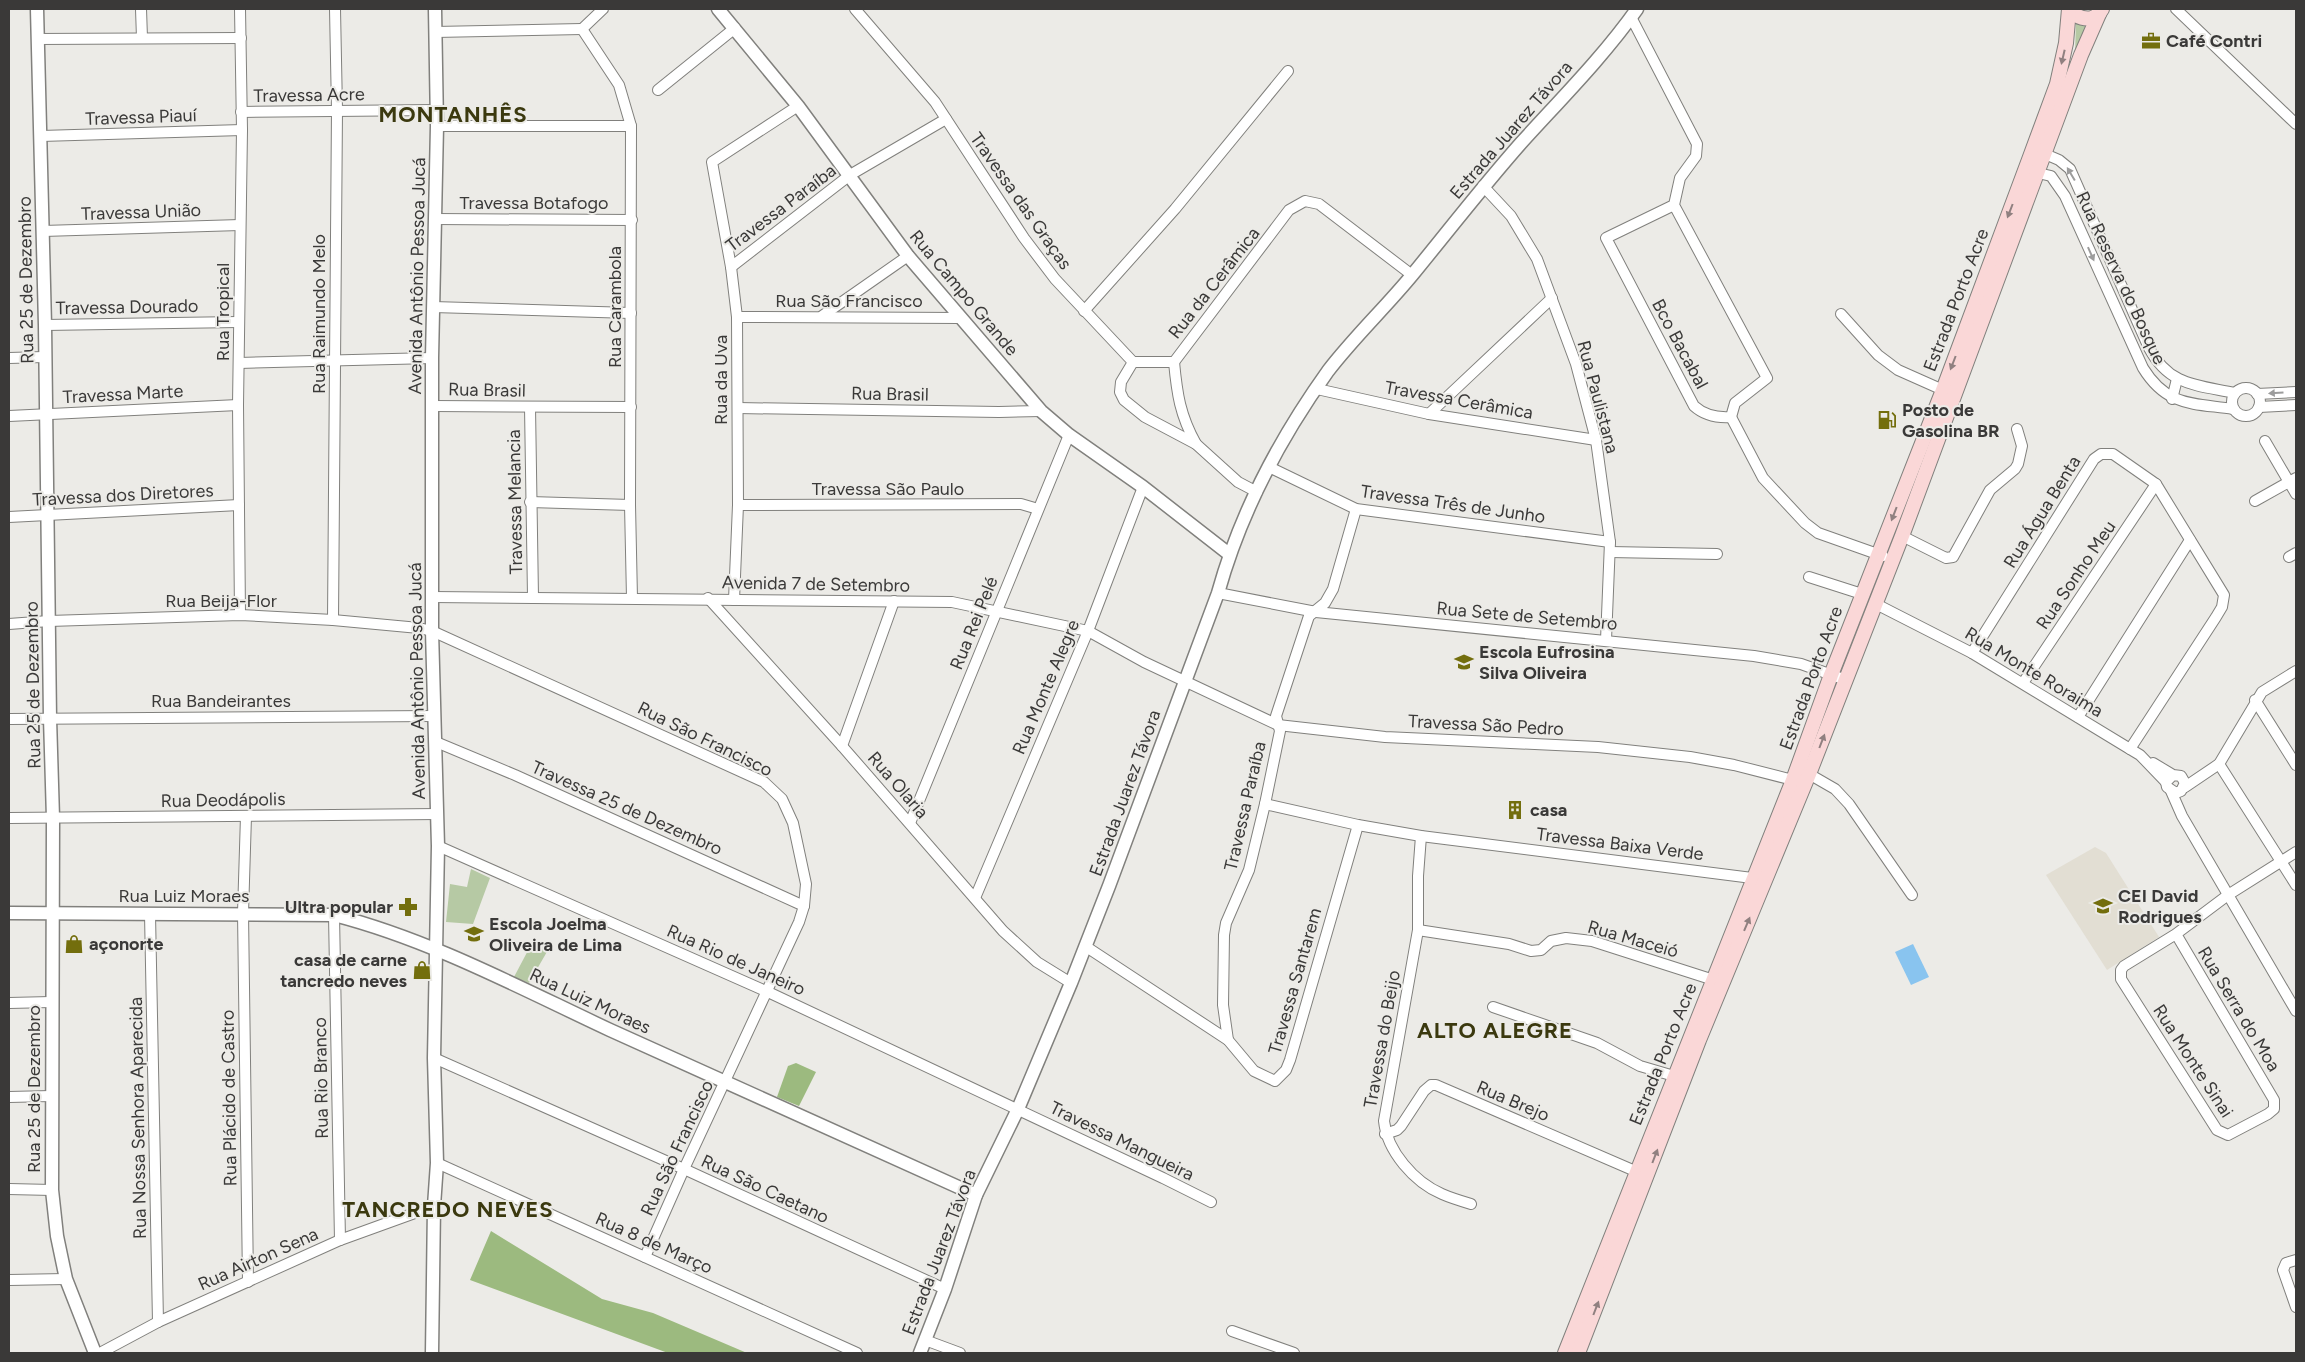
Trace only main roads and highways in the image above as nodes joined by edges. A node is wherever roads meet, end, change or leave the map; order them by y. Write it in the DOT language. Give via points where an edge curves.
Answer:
graph roads {
  1 [pos="2070,9"];
  2 [pos="2101,11"];
  3 [pos="1759,879"];
  4 [pos="1718,981"];
  5 [pos="1642,1174"];
  6 [pos="1565,1353"];
  7 [pos="1578,1353"];
  1 -- 2 [label="main road" via="2080,18 2094,18"];
  1 -- 3 [label="main road, Estrada Porto Acre, one-way" via="2056,84 1943,390 1831,674"];
  3 -- 2 [label="main road, Estrada Porto Acre, one-way" via="1809,774 1876,604 2081,55"];
  3 -- 4 [label="main road, Estrada Porto Acre"];
  5 -- 4 [label="main road, Estrada Porto Acre, one-way"];
  4 -- 5 [label="main road, Estrada Porto Acre" via="1674,1076"];
  5 -- 6 [label="main road, Estrada Porto Acre"];
  7 -- 5 [label="main road, Estrada Porto Acre, one-way"];
}
